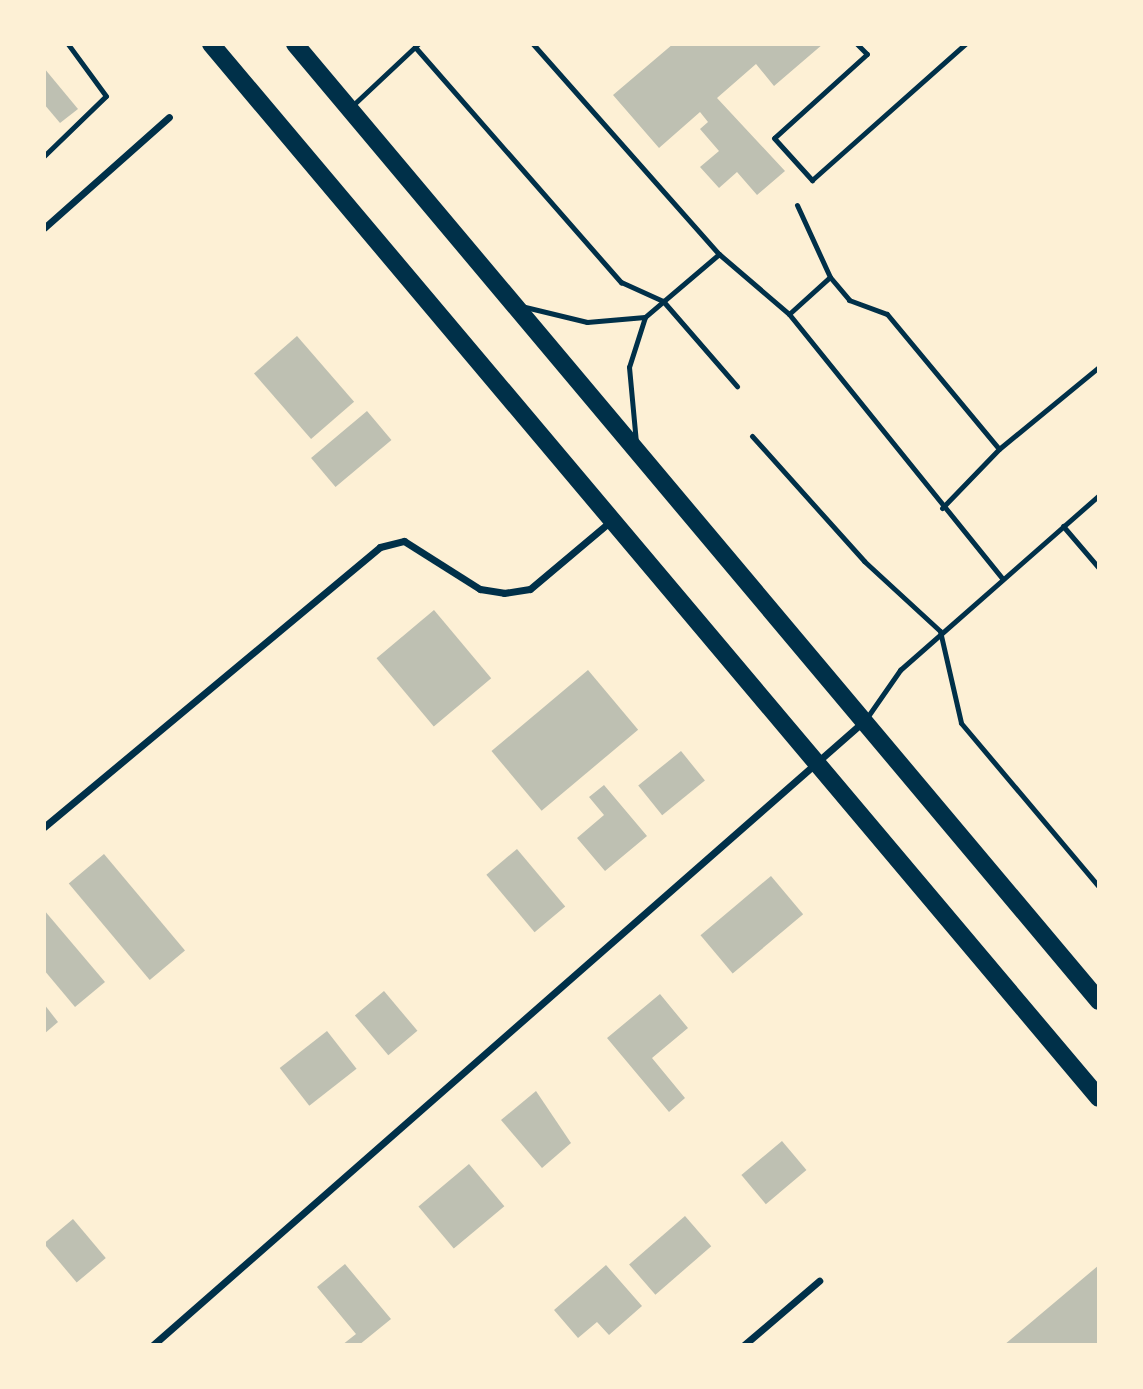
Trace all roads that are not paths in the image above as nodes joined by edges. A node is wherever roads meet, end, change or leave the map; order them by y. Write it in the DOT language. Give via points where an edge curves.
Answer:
graph roads {
  1 [pos="68,44"];
  2 [pos="211,44"];
  3 [pos="295,44"];
  4 [pos="533,44"];
  5 [pos="858,44"];
  6 [pos="965,44"];
  7 [pos="417,45"];
  8 [pos="350,108"];
  9 [pos="169,117"];
  10 [pos="44,156"];
  11 [pos="797,205"];
  12 [pos="44,228"];
  13 [pos="719,254"];
  14 [pos="830,277"];
  15 [pos="663,301"];
  16 [pos="517,305"];
  17 [pos="789,314"];
  18 [pos="645,317"];
  19 [pos="1099,367"];
  20 [pos="737,386"];
  21 [pos="751,436"];
  22 [pos="636,448"];
  23 [pos="999,449"];
  24 [pos="1099,495"];
  25 [pos="942,508"];
  26 [pos="612,520"];
  27 [pos="1063,526"];
  28 [pos="1099,569"];
  29 [pos="1002,578"];
  30 [pos="940,631"];
  31 [pos="866,719"];
  32 [pos="820,765"];
  33 [pos="44,827"];
  34 [pos="1099,887"];
  35 [pos="1099,1001"];
  36 [pos="1099,1098"];
  37 [pos="819,1281"];
  38 [pos="153,1345"];
  39 [pos="744,1345"];
  1 -- 10 [label="lane" via="106,96"];
  2 -- 26 [label="main road"];
  3 -- 8 [label="main road"];
  4 -- 13 [label="lane"];
  5 -- 6 [label="lane" via="867,54 775,138 812,180"];
  7 -- 8 [label="lane"];
  7 -- 15 [label="lane" via="621,282"];
  8 -- 16 [label="main road"];
  9 -- 12 [label="street"];
  11 -- 14 [label="lane"];
  13 -- 15 [label="lane"];
  13 -- 17 [label="lane"];
  14 -- 17 [label="lane"];
  14 -- 23 [label="lane" via="849,300 887,314"];
  15 -- 18 [label="lane"];
  15 -- 20 [label="lane"];
  16 -- 18 [label="lane" via="587,322"];
  16 -- 22 [label="main road"];
  17 -- 25 [label="lane"];
  18 -- 22 [label="lane" via="629,367"];
  19 -- 23 [label="lane"];
  21 -- 30 [label="lane" via="864,561"];
  22 -- 31 [label="main road"];
  23 -- 25 [label="lane"];
  24 -- 27 [label="lane"];
  25 -- 29 [label="lane"];
  26 -- 32 [label="main road"];
  26 -- 33 [label="street" via="530,589 504,593 480,589 404,541 380,547"];
  27 -- 28 [label="lane"];
  27 -- 29 [label="lane"];
  29 -- 30 [label="lane"];
  30 -- 31 [label="lane" via="900,670"];
  30 -- 34 [label="lane" via="961,723"];
  31 -- 32 [label="street"];
  31 -- 35 [label="main road"];
  32 -- 36 [label="main road"];
  32 -- 38 [label="street"];
  37 -- 39 [label="street"];
}
